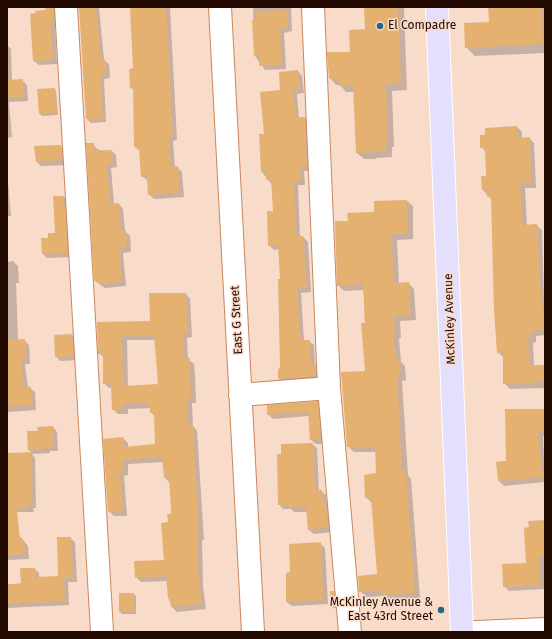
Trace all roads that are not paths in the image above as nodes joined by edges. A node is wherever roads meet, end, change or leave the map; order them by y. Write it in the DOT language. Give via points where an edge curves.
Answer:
graph roads {
  1 [pos="66,7"];
  2 [pos="220,7"];
  3 [pos="313,7"];
  4 [pos="437,7"];
  5 [pos="329,388"];
  6 [pos="240,395"];
  7 [pos="545,629"];
  8 [pos="102,632"];
  9 [pos="253,632"];
  10 [pos="350,632"];
  11 [pos="462,632"];
  12 [pos="477,632"];
  1 -- 8 [label="street"];
  2 -- 6 [label="street, East G Street"];
  3 -- 5 [label="street"];
  4 -- 11 [label="main road, McKinley Avenue"];
  5 -- 6 [label="street"];
  5 -- 10 [label="street"];
  6 -- 9 [label="street, East G Street"];
  7 -- 12 [label="street"];
}
